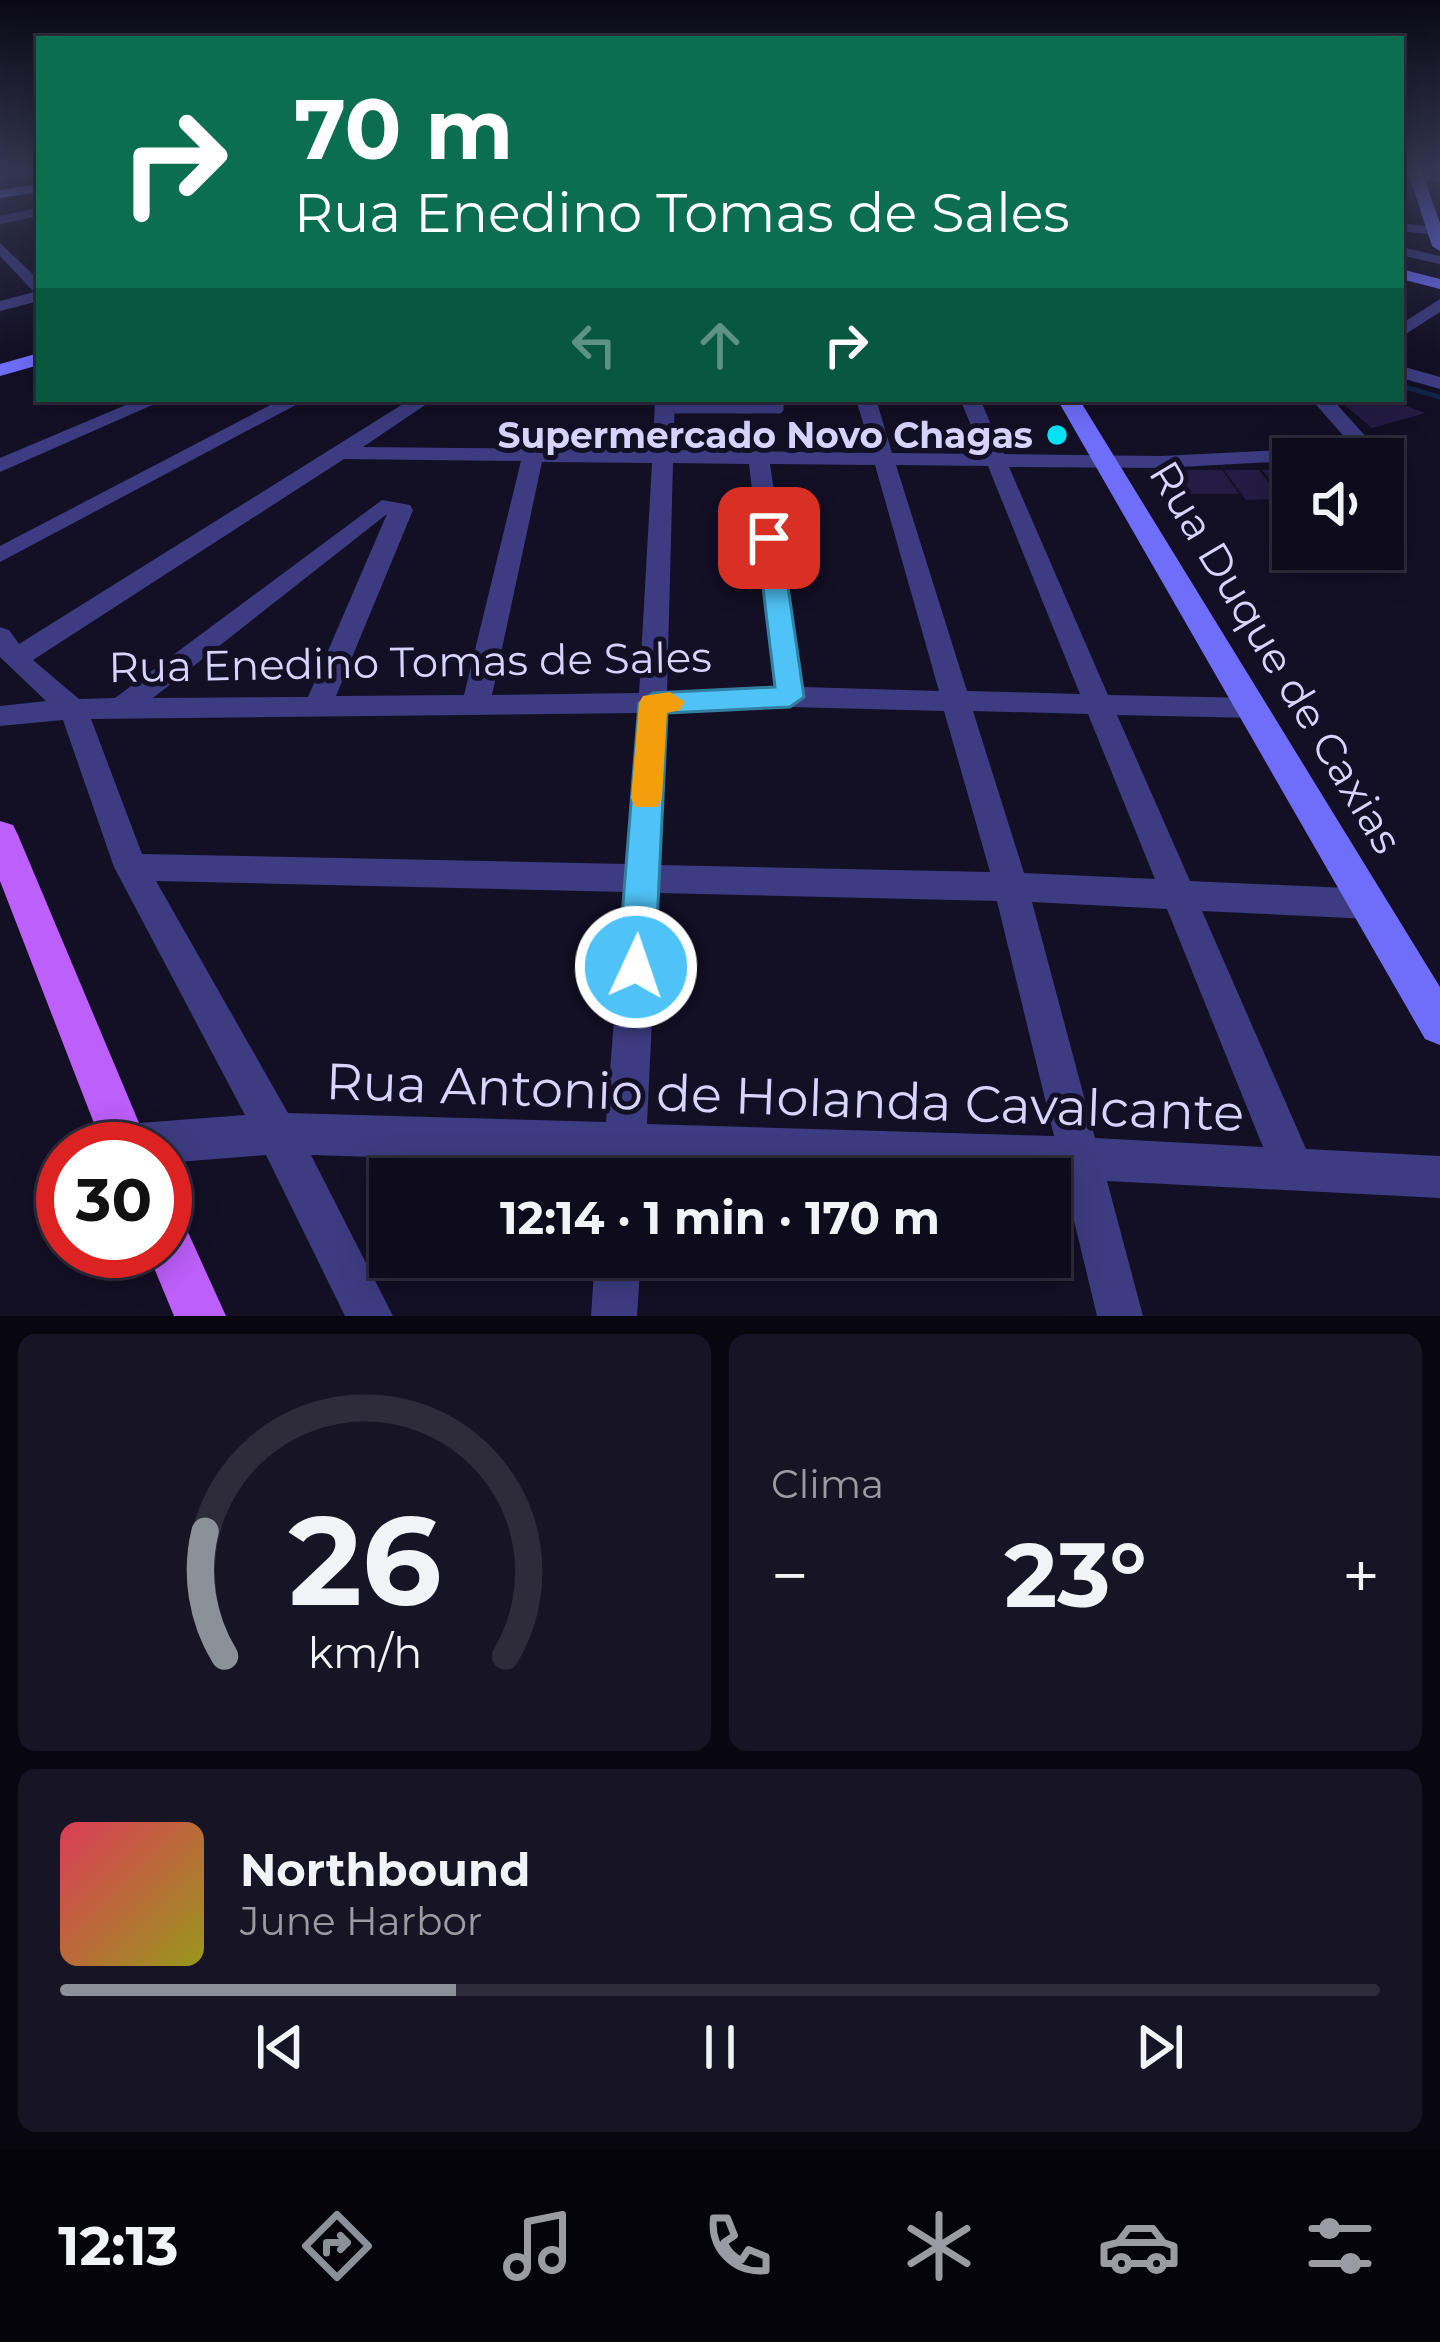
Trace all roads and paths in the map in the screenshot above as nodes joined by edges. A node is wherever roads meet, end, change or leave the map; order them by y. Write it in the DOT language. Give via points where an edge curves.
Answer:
graph roads {
  1 [pos="1404,252"];
  2 [pos="8,254"];
  3 [pos="1440,260"];
  4 [pos="1404,275"];
  5 [pos="1440,284"];
  6 [pos="36,289"];
  7 [pos="36,294"];
  8 [pos="0,306"];
  9 [pos="1435,313"];
  10 [pos="1404,330"];
  11 [pos="36,360"];
  12 [pos="0,370"];
  13 [pos="1404,373"];
  14 [pos="1436,378"];
  15 [pos="134,402"];
  16 [pos="149,402"];
  17 [pos="292,402"];
  18 [pos="419,402"];
  19 [pos="867,402"];
  20 [pos="971,402"];
  21 [pos="1070,402"];
  22 [pos="1324,402"];
  23 [pos="665,404"];
  24 [pos="779,408"];
  25 [pos="0,448"];
  26 [pos="337,453"];
  27 [pos="532,458"];
  28 [pos="884,458"];
  29 [pos="994,458"];
  30 [pos="759,459"];
  31 [pos="662,460"];
  32 [pos="1106,460"];
  33 [pos="0,466"];
  34 [pos="0,555"];
  35 [pos="7,647"];
  36 [pos="790,697"];
  37 [pos="959,700"];
  38 [pos="653,703"];
  39 [pos="1100,703"];
  40 [pos="319,704"];
  41 [pos="476,704"];
  42 [pos="1254,708"];
  43 [pos="74,709"];
  44 [pos="119,710"];
  45 [pos="0,716"];
  46 [pos="0,835"];
  47 [pos="131,867"];
  48 [pos="641,878"];
  49 [pos="1012,886"];
  50 [pos="1182,897"];
  51 [pos="1370,904"];
  52 [pos="1440,1025"];
  53 [pos="116,1122"];
  54 [pos="277,1133"];
  55 [pos="192,1141"];
  56 [pos="588,1158"];
  57 [pos="625,1158"];
  58 [pos="1071,1158"];
  59 [pos="1077,1158"];
  60 [pos="1294,1169"];
  61 [pos="1440,1177"];
  62 [pos="183,1278"];
  63 [pos="617,1278"];
  64 [pos="200,1316"];
  65 [pos="370,1316"];
  66 [pos="614,1316"];
  67 [pos="1120,1316"];
  1 -- 3 [label="lane"];
  2 -- 6 [label="street"];
  4 -- 5 [label="street"];
  7 -- 8 [label="street"];
  9 -- 10 [label="street"];
  11 -- 12 [label="street"];
  13 -- 14 [label="street"];
  15 -- 25 [label="street"];
  16 -- 33 [label="street"];
  17 -- 34 [label="street"];
  18 -- 26 [label="street"];
  19 -- 28 [label="street"];
  20 -- 29 [label="street"];
  21 -- 32 [label="street, Rua Duque de Caxias"];
  22 -- 32 [label="street" via="1354,431 1354,453"];
  23 -- 24 [label="lane"];
  23 -- 31 [label="street"];
  26 -- 27 [label="street"];
  26 -- 35 [label="street"];
  27 -- 31 [label="street"];
  27 -- 41 [label="street"];
  28 -- 29 [label="street"];
  28 -- 30 [label="street"];
  28 -- 37 [label="street"];
  29 -- 32 [label="street"];
  29 -- 39 [label="street"];
  30 -- 31 [label="street"];
  30 -- 36 [label="street"];
  31 -- 38 [label="street"];
  32 -- 42 [label="street, Rua Duque de Caxias"];
  35 -- 43 [label="street"];
  36 -- 37 [label="street, Rua Enedino Tomas de Sales"];
  36 -- 38 [label="street, Rua Enedino Tomas de Sales"];
  37 -- 39 [label="street, Rua Enedino Tomas de Sales"];
  37 -- 49 [label="street"];
  38 -- 41 [label="street, Rua Enedino Tomas de Sales"];
  38 -- 48 [label="street"];
  39 -- 42 [label="street, Rua Enedino Tomas de Sales"];
  39 -- 50 [label="street"];
  40 -- 41 [label="street, Rua Enedino Tomas de Sales"];
  40 -- 44 [label="street, Rua Enedino Tomas de Sales"];
  40 -- 44 [label="street" via="402,510 382,507"];
  42 -- 51 [label="street, Rua Duque de Caxias"];
  43 -- 44 [label="street, Rua Enedino Tomas de Sales"];
  43 -- 45 [label="street, Rua Enedino Tomas de Sales"];
  43 -- 47 [label="street"];
  46 -- 53 [label="main road"];
  47 -- 48 [label="street"];
  47 -- 54 [label="street"];
  48 -- 49 [label="street"];
  48 -- 57 [label="street"];
  49 -- 50 [label="street"];
  49 -- 59 [label="street"];
  50 -- 51 [label="street"];
  50 -- 60 [label="street"];
  51 -- 52 [label="street, Rua Duque de Caxias"];
  54 -- 55 [label="street, Rua Antonio de Holanda Cavalcante"];
  54 -- 56 [label="street, Rua Antonio de Holanda Cavalcante"];
  54 -- 65 [label="street"];
  58 -- 59 [label="street, Rua Antonio de Holanda Cavalcante"];
  59 -- 60 [label="street, Rua Antonio de Holanda Cavalcante"];
  59 -- 67 [label="street"];
  60 -- 61 [label="street, Rua Antonio de Holanda Cavalcante"];
  62 -- 64 [label="main road"];
  63 -- 66 [label="street"];
}
